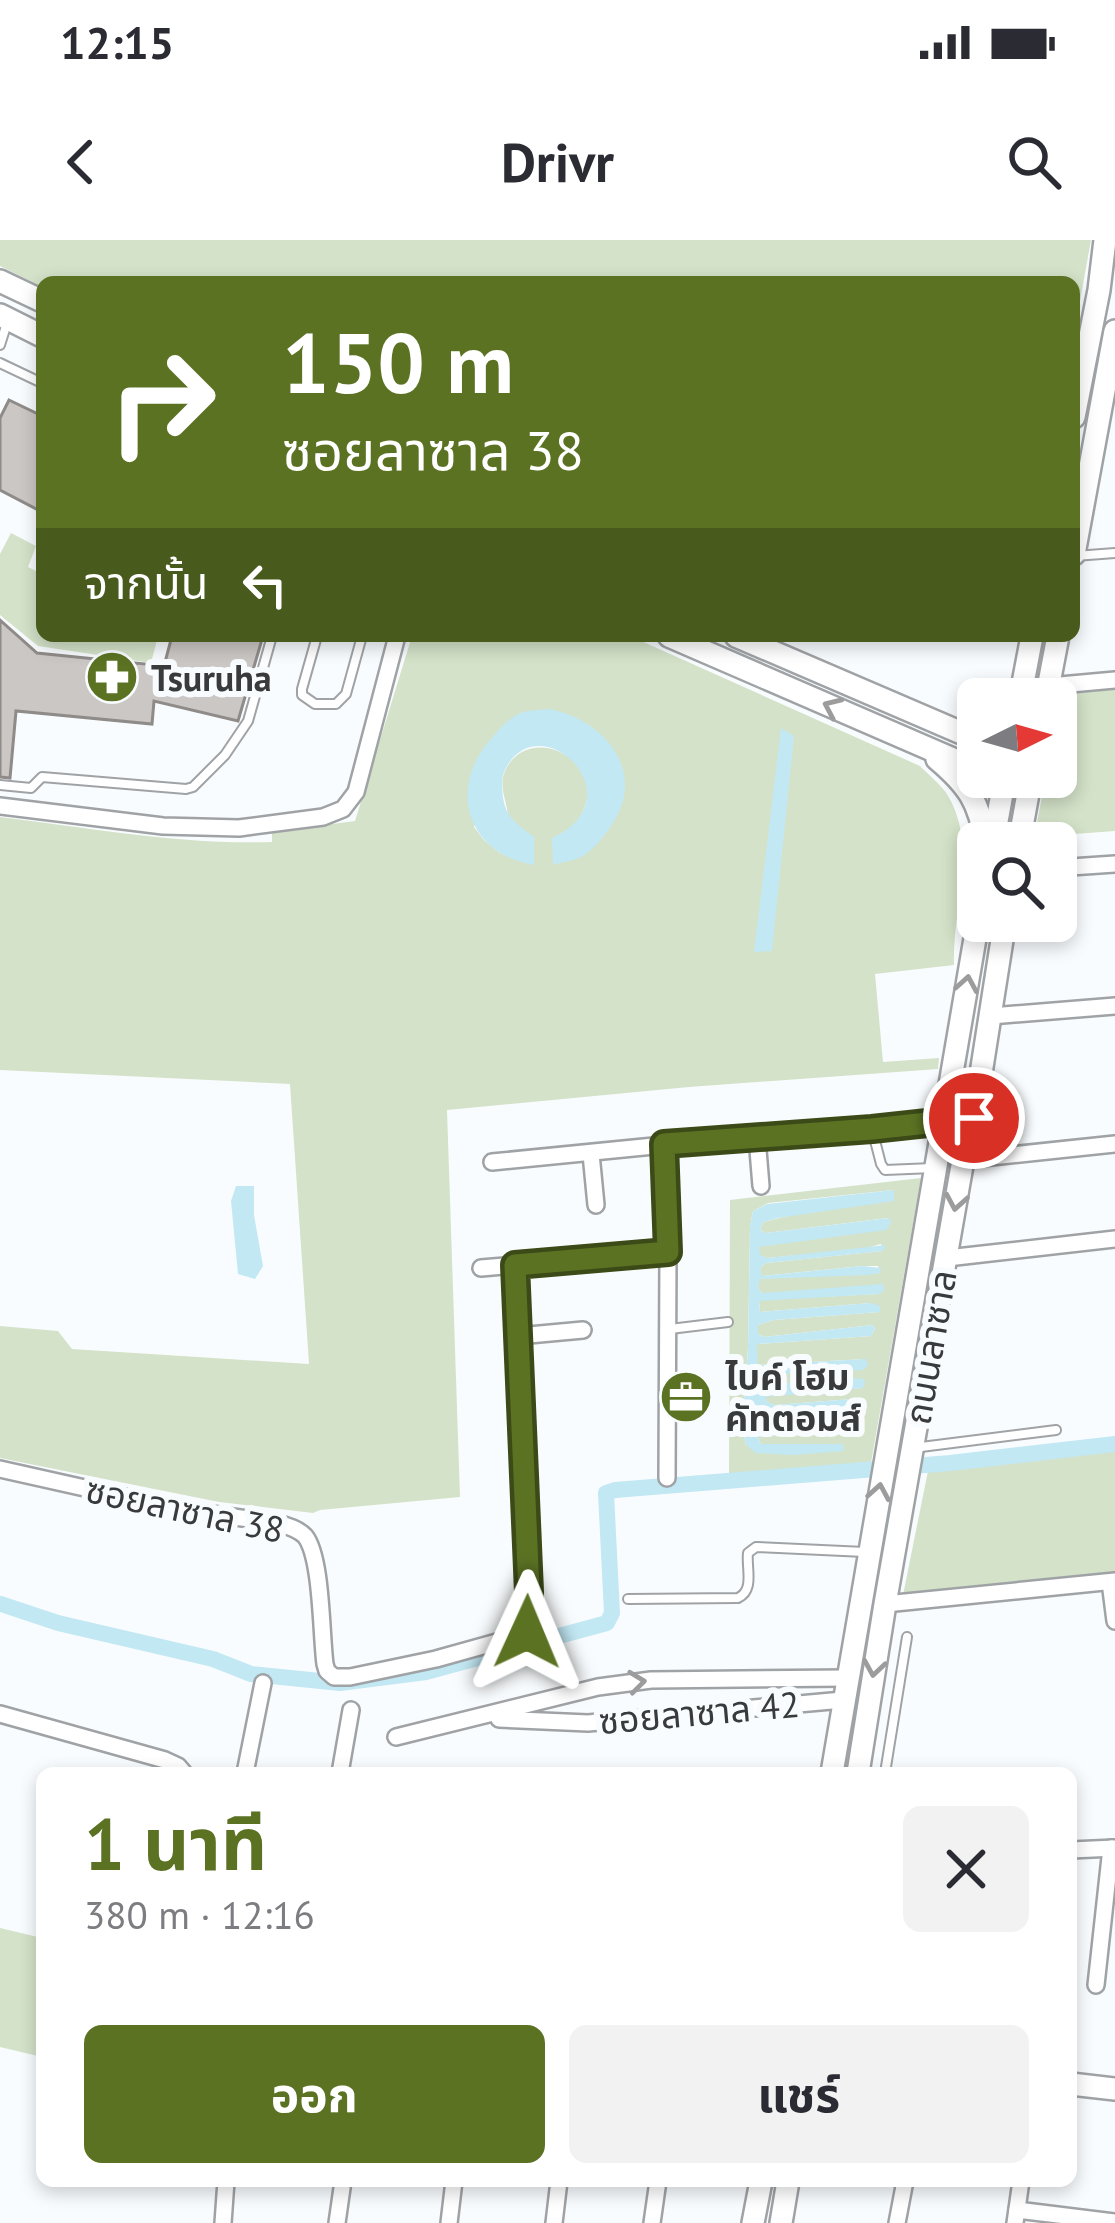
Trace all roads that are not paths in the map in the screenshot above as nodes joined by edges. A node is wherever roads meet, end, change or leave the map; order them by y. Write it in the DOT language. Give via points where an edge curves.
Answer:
graph roads {
  1 [pos="1105,240"];
  2 [pos="0,280"];
  3 [pos="1107,292"];
  4 [pos="36,299"];
  5 [pos="4,317"];
  6 [pos="1115,331"];
  7 [pos="36,333"];
  8 [pos="0,344"];
  9 [pos="1113,359"];
  10 [pos="0,363"];
  11 [pos="36,379"];
  12 [pos="1110,386"];
  13 [pos="1080,394"];
  14 [pos="1080,527"];
  15 [pos="1115,553"];
  16 [pos="1080,555"];
  17 [pos="270,642"];
  18 [pos="315,642"];
  19 [pos="360,642"];
  20 [pos="395,642"];
  21 [pos="683,642"];
  22 [pos="750,642"];
  23 [pos="1030,642"];
  24 [pos="1057,642"];
  25 [pos="1020,678"];
  26 [pos="1024,678"];
  27 [pos="1050,678"];
  28 [pos="1115,680"];
  29 [pos="1077,687"];
  30 [pos="903,708"];
  31 [pos="957,718"];
  32 [pos="957,731"];
  33 [pos="904,738"];
  34 [pos="957,761"];
  35 [pos="0,785"];
  36 [pos="0,806"];
  37 [pos="983,822"];
  38 [pos="1115,864"];
  39 [pos="1077,867"];
  40 [pos="974,942"];
  41 [pos="1002,942"];
  42 [pos="1115,1006"];
  43 [pos="988,1026"];
  44 [pos="958,1034"];
  45 [pos="974,1118"];
  46 [pos="942,1123"];
  47 [pos="872,1129"];
  48 [pos="758,1138"];
  49 [pos="664,1144"];
  50 [pos="1115,1144"];
  51 [pos="591,1154"];
  52 [pos="963,1160"];
  53 [pos="492,1162"];
  54 [pos="934,1168"];
  55 [pos="761,1186"];
  56 [pos="596,1205"];
  57 [pos="1115,1239"];
  58 [pos="668,1252"];
  59 [pos="947,1258"];
  60 [pos="515,1265"];
  61 [pos="481,1268"];
  62 [pos="728,1322"];
  63 [pos="583,1330"];
  64 [pos="667,1330"];
  65 [pos="518,1336"];
  66 [pos="1056,1430"];
  67 [pos="912,1448"];
  68 [pos="0,1469"];
  69 [pos="667,1478"];
  70 [pos="868,1552"];
  71 [pos="1113,1582"];
  72 [pos="628,1599"];
  73 [pos="885,1604"];
  74 [pos="1115,1621"];
  75 [pos="907,1637"];
  76 [pos="709,1679"];
  77 [pos="263,1683"];
  78 [pos="845,1689"];
  79 [pos="351,1710"];
  80 [pos="712,1710"];
  81 [pos="0,1714"];
  82 [pos="482,1718"];
  83 [pos="396,1737"];
  84 [pos="179,1767"];
  85 [pos="246,1767"];
  86 [pos="341,1767"];
  87 [pos="833,1767"];
  88 [pos="859,1767"];
  89 [pos="886,1767"];
  90 [pos="1113,1848"];
  91 [pos="1077,1850"];
  92 [pos="1096,1985"];
  93 [pos="1077,2085"];
  94 [pos="1115,2089"];
  95 [pos="226,2187"];
  96 [pos="342,2187"];
  97 [pos="453,2187"];
  98 [pos="559,2187"];
  99 [pos="657,2187"];
  100 [pos="760,2187"];
  101 [pos="787,2187"];
  102 [pos="904,2187"];
  103 [pos="1016,2216"];
  104 [pos="1115,2222"];
  105 [pos="223,2223"];
  106 [pos="337,2223"];
  107 [pos="449,2223"];
  108 [pos="554,2223"];
  109 [pos="652,2223"];
  110 [pos="753,2223"];
  111 [pos="781,2223"];
  112 [pos="897,2223"];
  1 -- 3 [label="street"];
  2 -- 4 [label="street"];
  3 -- 13 [label="street"];
  5 -- 7 [label="street"];
  5 -- 8 [label="lane"];
  6 -- 9 [label="street"];
  9 -- 12 [label="street"];
  10 -- 11 [label="lane"];
  12 -- 14 [label="street"];
  15 -- 16 [label="lane"];
  17 -- 35 [label="lane" via="248,721 193,787 42,778 31,788"];
  18 -- 19 [label="lane" via="302,695 315,704 336,704 346,694"];
  20 -- 36 [label="street" via="356,792 343,809 239,828"];
  33 -- 21 [label="street, one-way"];
  22 -- 30 [label="street"];
  23 -- 25 [label="street"];
  23 -- 26 [label="street"];
  24 -- 27 [label="street"];
  28 -- 29 [label="street"];
  30 -- 31 [label="street"];
  30 -- 32 [label="street"];
  33 -- 34 [label="street"];
  33 -- 37 [label="street" via="966,785"];
  38 -- 39 [label="street"];
  44 -- 40 [label="street, ถนนลาซาล, one-way"];
  41 -- 43 [label="street, ถนนลาซาล"];
  42 -- 43 [label="street"];
  43 -- 44 [label="street"];
  43 -- 45 [label="street, ถนนลาซาล"];
  44 -- 46 [label="street, ถนนลาซาล"];
  45 -- 46 [label="street"];
  45 -- 52 [label="street, ถนนลาซาล"];
  46 -- 47 [label="street"];
  46 -- 54 [label="street, ถนนลาซาล"];
  47 -- 48 [label="street"];
  47 -- 54 [label="lane" via="885,1170"];
  48 -- 49 [label="street"];
  48 -- 55 [label="street"];
  49 -- 51 [label="street"];
  49 -- 58 [label="street"];
  50 -- 52 [label="street"];
  51 -- 53 [label="street"];
  51 -- 56 [label="street"];
  52 -- 59 [label="street, ถนนลาซาล, one-way"];
  70 -- 54 [label="street, ถนนลาซาล, one-way"];
  57 -- 59 [label="street"];
  58 -- 60 [label="street"];
  58 -- 64 [label="street"];
  59 -- 67 [label="street, ถนนลาซาล"];
  60 -- 61 [label="street"];
  60 -- 65 [label="street, ซอยลาซาล 38"];
  62 -- 64 [label="lane"];
  63 -- 65 [label="street"];
  64 -- 69 [label="street"];
  65 -- 68 [label="street, ซอยลาซาล 38" via="527,1632 436,1659 350,1677 327,1671 315,1557 293,1528"];
  66 -- 67 [label="lane"];
  67 -- 73 [label="street, ถนนลาซาล"];
  70 -- 72 [label="lane" via="756,1547 748,1553 748,1588 738,1598"];
  70 -- 78 [label="street, ถนนลาซาล"];
  71 -- 73 [label="street"];
  71 -- 74 [label="street"];
  73 -- 88 [label="street, ถนนลาซาล, one-way"];
  75 -- 89 [label="lane"];
  76 -- 78 [label="street"];
  76 -- 80 [label="street"];
  82 -- 76 [label="street, one-way" via="598,1688"];
  77 -- 85 [label="street"];
  78 -- 80 [label="street, ซอยลาซาล 42"];
  78 -- 87 [label="street, ถนนลาซาล"];
  79 -- 86 [label="street"];
  80 -- 82 [label="street, ซอยลาซาล 42" via="588,1723"];
  81 -- 84 [label="street"];
  82 -- 83 [label="street"];
  90 -- 91 [label="street"];
  90 -- 92 [label="street"];
  93 -- 94 [label="street"];
  95 -- 105 [label="street"];
  96 -- 106 [label="street"];
  97 -- 107 [label="street"];
  98 -- 108 [label="street"];
  99 -- 109 [label="street"];
  100 -- 110 [label="street"];
  101 -- 111 [label="street"];
  102 -- 112 [label="street"];
  103 -- 104 [label="street"];
}
